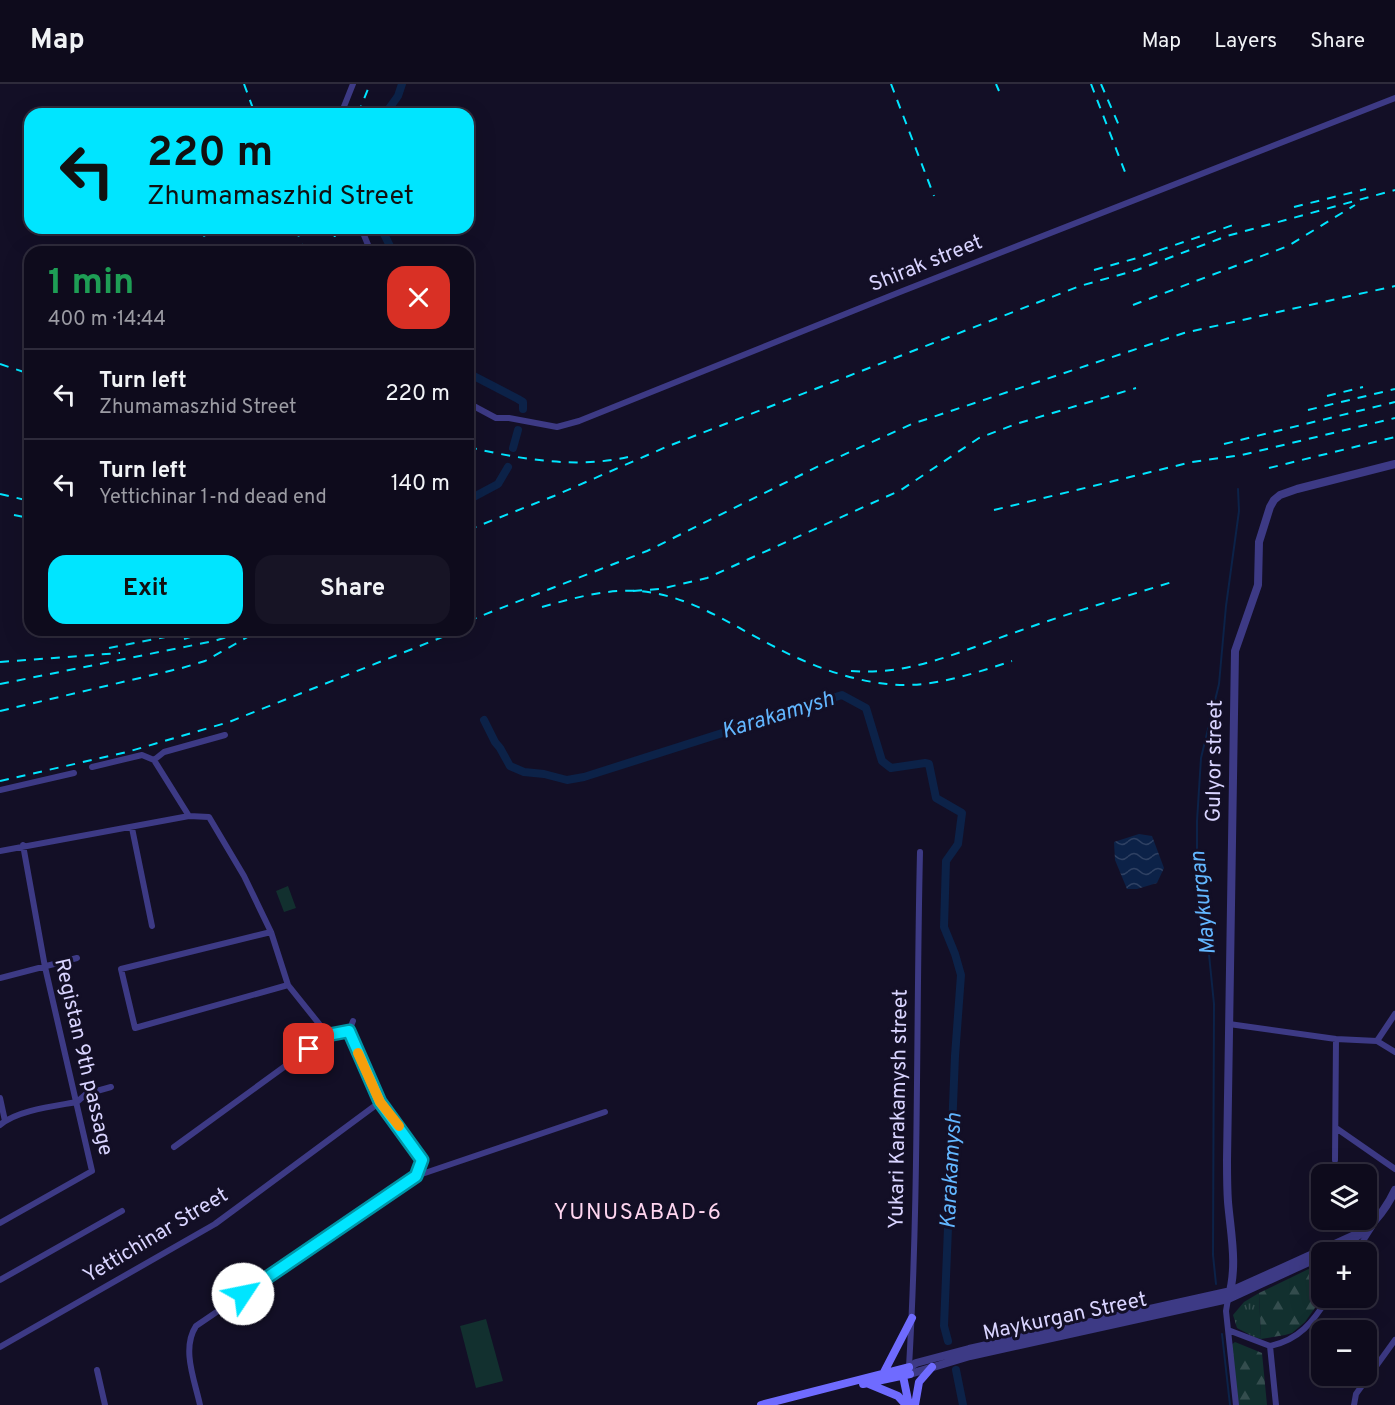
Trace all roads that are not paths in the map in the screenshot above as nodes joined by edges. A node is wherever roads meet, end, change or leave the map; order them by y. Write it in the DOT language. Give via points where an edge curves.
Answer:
graph roads {
  1 [pos="353,84"];
  2 [pos="1395,98"];
  3 [pos="343,108"];
  4 [pos="474,406"];
  5 [pos="1395,464"];
  6 [pos="225,735"];
  7 [pos="154,760"];
  8 [pos="92,767"];
  9 [pos="74,773"];
  10 [pos="0,790"];
  11 [pos="189,816"];
  12 [pos="132,828"];
  13 [pos="23,845"];
  14 [pos="0,851"];
  15 [pos="920,852"];
  16 [pos="152,926"];
  17 [pos="271,932"];
  18 [pos="77,958"];
  19 [pos="45,967"];
  20 [pos="0,978"];
  21 [pos="288,985"];
  22 [pos="1395,1014"];
  23 [pos="353,1020"];
  24 [pos="1229,1024"];
  25 [pos="349,1031"];
  26 [pos="328,1035"];
  27 [pos="1336,1039"];
  28 [pos="1377,1041"];
  29 [pos="1395,1052"];
  30 [pos="111,1087"];
  31 [pos="0,1098"];
  32 [pos="77,1102"];
  33 [pos="380,1102"];
  34 [pos="604,1112"];
  35 [pos="3,1123"];
  36 [pos="1336,1128"];
  37 [pos="174,1147"];
  38 [pos="1335,1160"];
  39 [pos="1395,1169"];
  40 [pos="416,1176"];
  41 [pos="1395,1190"];
  42 [pos="122,1211"];
  43 [pos="1377,1219"];
  44 [pos="0,1223"];
  45 [pos="1366,1230"];
  46 [pos="1367,1230"];
  47 [pos="1351,1242"];
  48 [pos="1311,1261"];
  49 [pos="0,1280"];
  50 [pos="1229,1295"];
  51 [pos="1321,1308"];
  52 [pos="912,1318"];
  53 [pos="1228,1330"];
  54 [pos="1395,1340"];
  55 [pos="1270,1346"];
  56 [pos="0,1347"];
  57 [pos="935,1363"];
  58 [pos="97,1370"];
  59 [pos="907,1372"];
  60 [pos="883,1374"];
  61 [pos="850,1384"];
  62 [pos="868,1384"];
  63 [pos="105,1405"];
  64 [pos="200,1405"];
  65 [pos="761,1405"];
  66 [pos="908,1405"];
  67 [pos="915,1405"];
  68 [pos="1236,1405"];
  69 [pos="1276,1405"];
  70 [pos="1354,1405"];
  1 -- 3 [label="street"];
  2 -- 4 [label="street, Shirak street" via="579,422 557,427 496,418"];
  5 -- 24 [label="street, Gulyor street" via="1280,495 1270,507 1259,542 1258,585 1235,651"];
  6 -- 7 [label="street" via="164,752"];
  7 -- 8 [label="street" via="142,755"];
  7 -- 11 [label="street"];
  9 -- 10 [label="street"];
  11 -- 12 [label="street"];
  11 -- 17 [label="street" via="209,817"];
  12 -- 13 [label="street"];
  12 -- 16 [label="street"];
  13 -- 14 [label="street"];
  13 -- 19 [label="street, Registan 9th passage"];
  15 -- 52 [label="street, Yukari Karakamysh street"];
  17 -- 21 [label="street"];
  17 -- 21 [label="street" via="121,969 135,1028"];
  18 -- 19 [label="street"];
  19 -- 20 [label="street"];
  19 -- 32 [label="street, Registan 9th passage"];
  21 -- 26 [label="street"];
  22 -- 28 [label="street"];
  23 -- 25 [label="street"];
  24 -- 27 [label="street"];
  24 -- 50 [label="street, Gulyor street" via="1228,1199 1234,1267"];
  25 -- 26 [label="street"];
  25 -- 33 [label="street"];
  26 -- 37 [label="street"];
  27 -- 28 [label="street"];
  27 -- 36 [label="street"];
  28 -- 29 [label="street"];
  30 -- 32 [label="street" via="86,1094"];
  31 -- 35 [label="street"];
  32 -- 35 [label="street" via="41,1108"];
  32 -- 44 [label="street, Registan 9th passage" via="92,1171"];
  33 -- 40 [label="street" via="422,1160"];
  33 -- 56 [label="street, Yettichinаr Street" via="215,1224"];
  34 -- 40 [label="street"];
  36 -- 38 [label="street"];
  36 -- 39 [label="street"];
  40 -- 64 [label="street" via="196,1326 189,1350"];
  41 -- 43 [label="street"];
  42 -- 49 [label="street"];
  45 -- 50 [label="street"];
  46 -- 47 [label="street"];
  48 -- 50 [label="street"];
  50 -- 53 [label="street"];
  50 -- 57 [label="street, Maykurgan Street"];
  51 -- 55 [label="street" via="1302,1332"];
  52 -- 59 [label="street, Yukari Karakamysh street"];
  52 -- 60 [label="main road"];
  53 -- 55 [label="street"];
  53 -- 68 [label="street"];
  54 -- 70 [label="street" via="1356,1394"];
  55 -- 69 [label="street"];
  57 -- 59 [label="street, Maykurgan Street"];
  57 -- 67 [label="main road" via="919,1382"];
  58 -- 63 [label="street"];
  59 -- 60 [label="main road, Maykurgan Street"];
  59 -- 62 [label="main road"];
  59 -- 66 [label="main road"];
  59 -- 67 [label="main road"];
  60 -- 61 [label="main road, Maykurgan Street"];
  61 -- 62 [label="main road"];
  61 -- 65 [label="main road, Maykurgan Street"];
  62 -- 66 [label="main road" via="898,1396"];
}
